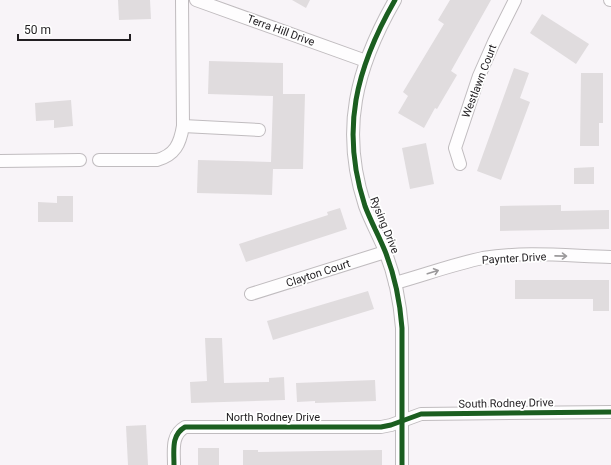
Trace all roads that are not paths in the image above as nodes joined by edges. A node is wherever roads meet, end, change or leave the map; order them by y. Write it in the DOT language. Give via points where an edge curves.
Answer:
graph roads {
  1 [pos="182,0"];
  2 [pos="196,0"];
  3 [pos="395,0"];
  4 [pos="516,0"];
  5 [pos="366,61"];
  6 [pos="183,126"];
  7 [pos="259,130"];
  8 [pos="80,160"];
  9 [pos="99,160"];
  10 [pos="0,161"];
  11 [pos="460,164"];
  12 [pos="385,252"];
  13 [pos="611,257"];
  14 [pos="396,283"];
  15 [pos="251,294"];
  16 [pos="611,412"];
  17 [pos="402,421"];
  18 [pos="174,465"];
  19 [pos="402,465"];
  1 -- 6 [label="street"];
  2 -- 5 [label="street, Terra Hill Drive"];
  3 -- 5 [label="street, Rysing Drive"];
  4 -- 11 [label="street, Westlawn Court" via="479,76 455,148"];
  5 -- 12 [label="street, Rysing Drive" via="354,117 354,156 366,208"];
  6 -- 7 [label="street"];
  6 -- 9 [label="street" via="179,144 164,158"];
  8 -- 10 [label="street"];
  12 -- 14 [label="street, Rysing Drive"];
  12 -- 15 [label="street, Clayton Court"];
  14 -- 13 [label="street, Paynter Drive, one-way" via="467,262 498,256"];
  14 -- 17 [label="street, Rysing Drive" via="402,328"];
  16 -- 17 [label="street, South Rodney Drive" via="421,414"];
  17 -- 18 [label="street, North Rodney Drive" via="381,427 185,427 180,430 174,442"];
  17 -- 19 [label="street, Rysing Drive"];
}
